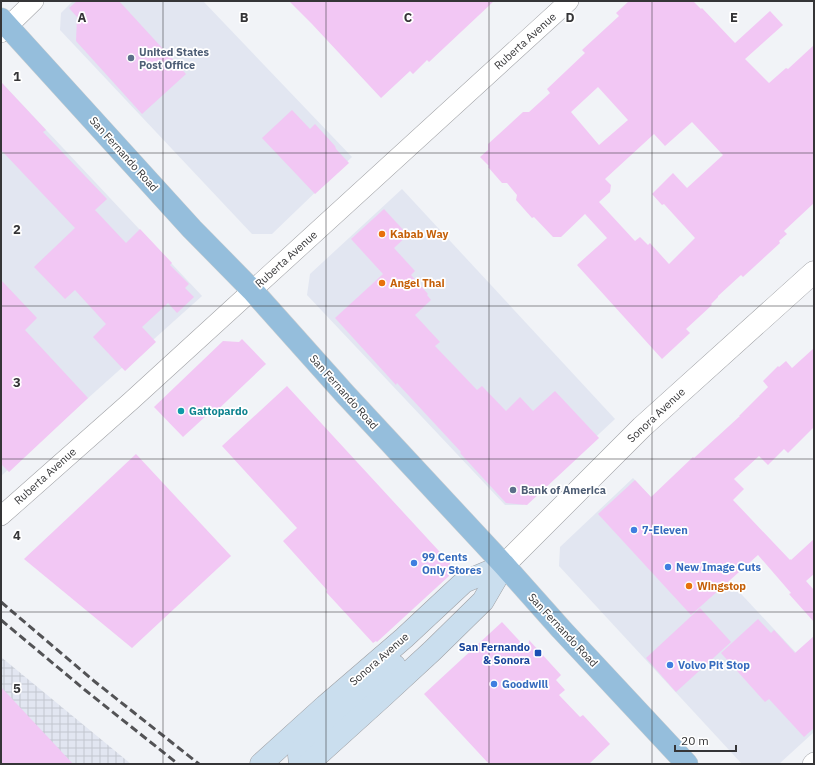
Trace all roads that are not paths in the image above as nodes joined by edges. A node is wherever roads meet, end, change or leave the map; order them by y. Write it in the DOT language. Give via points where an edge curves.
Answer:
graph roads {
  1 [pos="34,1"];
  2 [pos="569,1"];
  3 [pos="3,26"];
  4 [pos="814,272"];
  5 [pos="252,290"];
  6 [pos="1,516"];
  7 [pos="504,565"];
  8 [pos="404,638"];
  9 [pos="814,762"];
  10 [pos="261,764"];
  11 [pos="300,764"];
  12 [pos="308,764"];
  13 [pos="687,764"];
  14 [pos="812,764"];
  1 -- 3 [label="street"];
  2 -- 5 [label="street, Ruberta Avenue"];
  3 -- 5 [label="main road, San Fernando Road" via="186,223"];
  4 -- 7 [label="street, Sonora Avenue" via="642,427"];
  5 -- 6 [label="street, Ruberta Avenue"];
  5 -- 7 [label="main road, San Fernando Road"];
  7 -- 8 [label="main road, Sonora Avenue" via="464,582"];
  7 -- 12 [label="main road, Sonora Avenue" via="483,601"];
  7 -- 13 [label="main road, San Fernando Road"];
  8 -- 10 [label="main road, Sonora Avenue"];
  8 -- 11 [label="main road" via="406,656 304,746 299,755"];
  9 -- 14 [label="street"];
}
